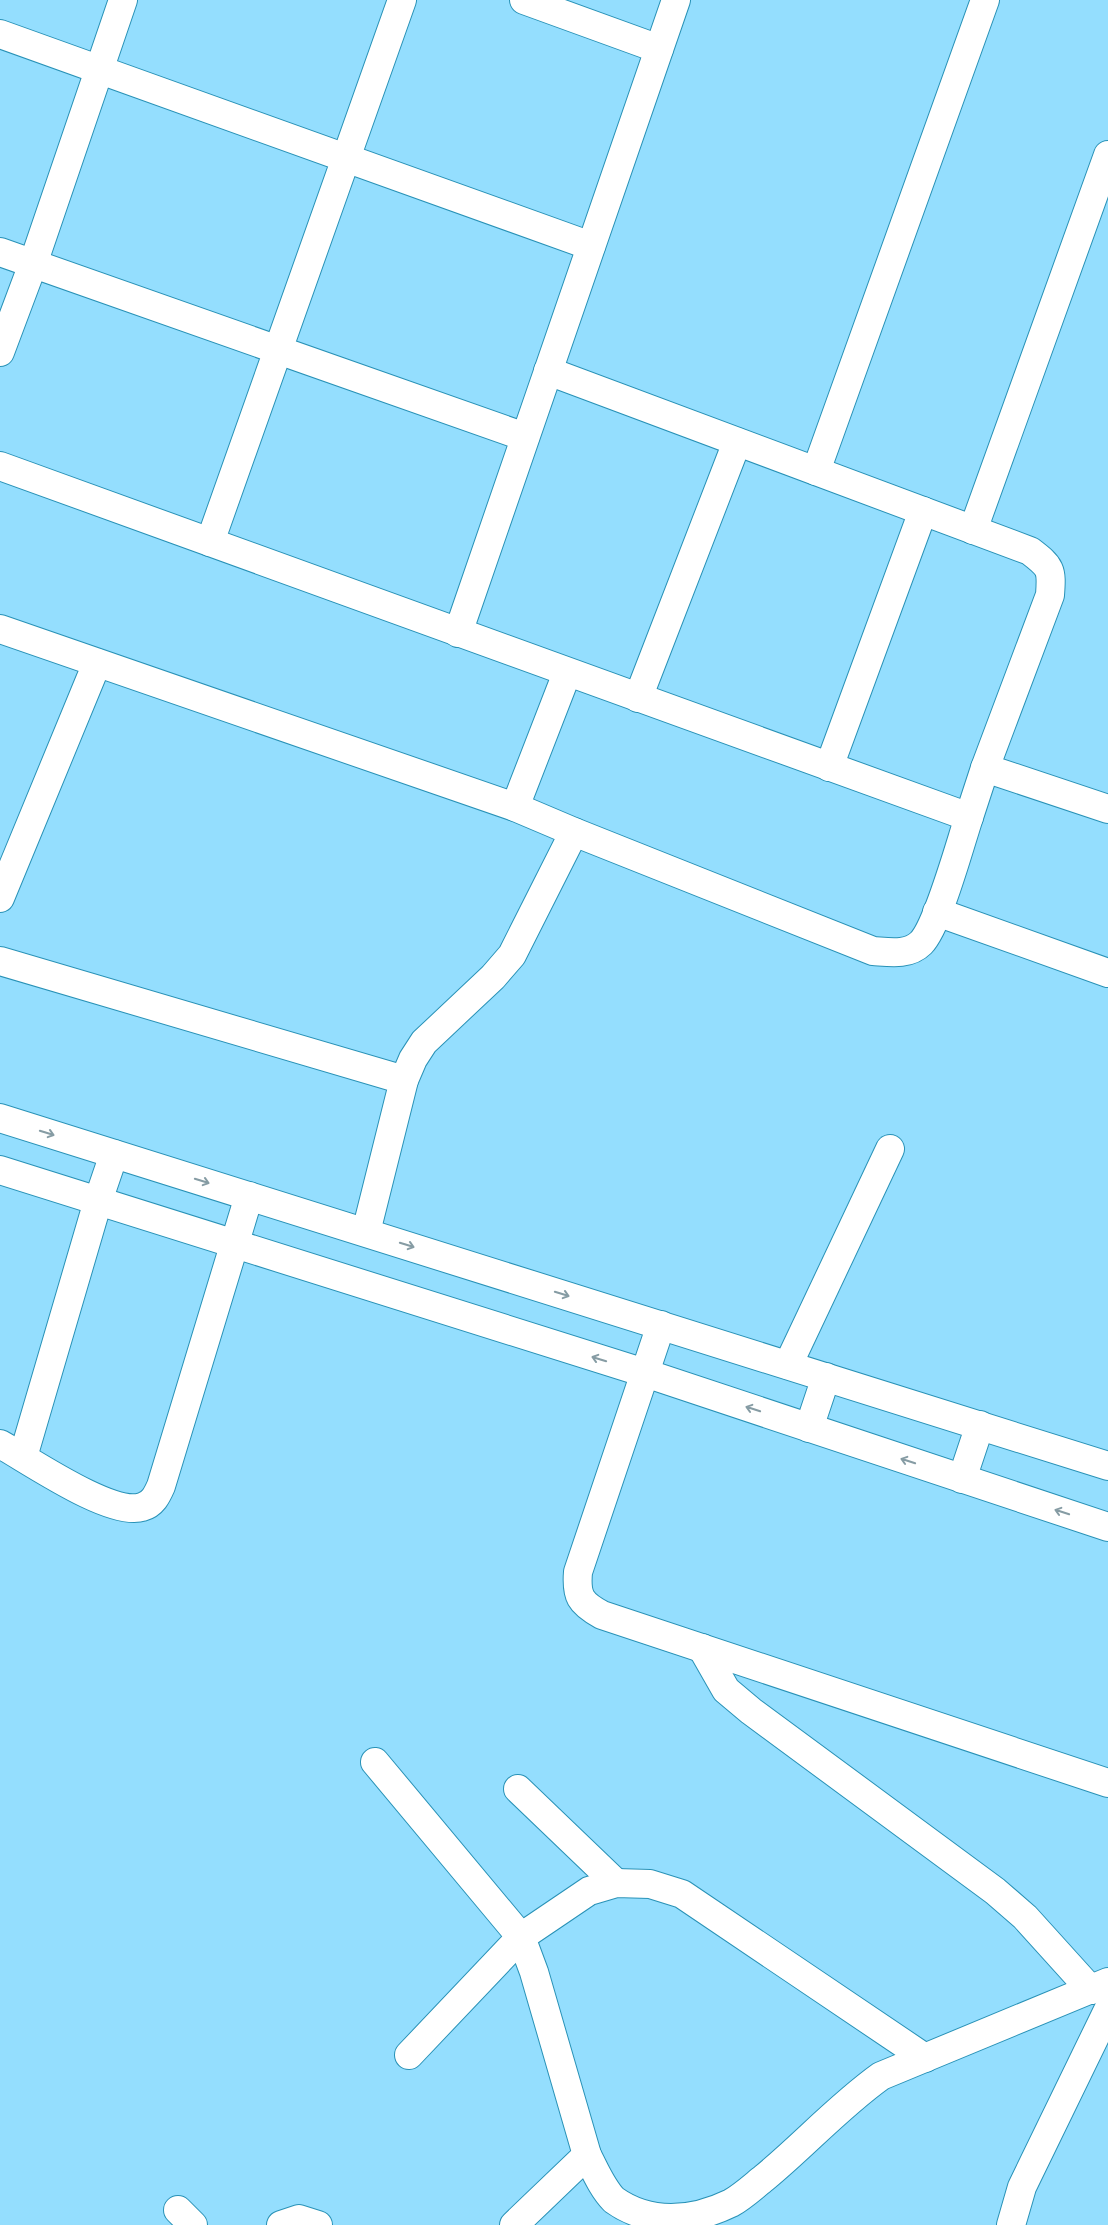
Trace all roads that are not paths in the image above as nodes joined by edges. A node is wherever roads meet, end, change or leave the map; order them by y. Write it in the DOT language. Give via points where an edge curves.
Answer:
graph roads {
  1 [pos="123,0"];
  2 [pos="402,0"];
  3 [pos="524,0"];
  4 [pos="676,0"];
  5 [pos="985,0"];
  6 [pos="0,34"];
  7 [pos="659,49"];
  8 [pos="100,70"];
  9 [pos="1108,155"];
  10 [pos="346,158"];
  11 [pos="591,246"];
  12 [pos="0,252"];
  13 [pos="33,264"];
  14 [pos="278,350"];
  15 [pos="0,352"];
  16 [pos="548,372"];
  17 [pos="525,437"];
  18 [pos="737,442"];
  19 [pos="0,466"];
  20 [pos="816,471"];
  21 [pos="923,511"];
  22 [pos="973,530"];
  23 [pos="210,542"];
  24 [pos="0,629"];
  25 [pos="458,633"];
  26 [pos="97,663"];
  27 [pos="566,673"];
  28 [pos="638,698"];
  29 [pos="829,767"];
  30 [pos="985,768"];
  31 [pos="515,807"];
  32 [pos="1108,809"];
  33 [pos="969,817"];
  34 [pos="574,832"];
  35 [pos="0,898"];
  36 [pos="937,912"];
  37 [pos="0,961"];
  38 [pos="1108,973"];
  39 [pos="404,1080"];
  40 [pos="0,1118"];
  41 [pos="890,1149"];
  42 [pos="114,1154"];
  43 [pos="0,1170"];
  44 [pos="250,1196"];
  45 [pos="98,1201"];
  46 [pos="366,1232"];
  47 [pos="234,1244"];
  48 [pos="661,1325"];
  49 [pos="788,1365"];
  50 [pos="644,1373"];
  51 [pos="826,1377"];
  52 [pos="980,1425"];
  53 [pos="809,1428"];
  54 [pos="0,1444"];
  55 [pos="23,1457"];
  56 [pos="1108,1466"];
  57 [pos="962,1479"];
  58 [pos="1108,1527"];
  59 [pos="702,1648"];
  60 [pos="374,1762"];
  61 [pos="1108,1783"];
  62 [pos="518,1789"];
  63 [pos="616,1883"];
  64 [pos="521,1937"];
  65 [pos="1099,1986"];
  66 [pos="1104,2028"];
  67 [pos="409,2055"];
  68 [pos="924,2058"];
  69 [pos="587,2155"];
  70 [pos="636,2221"];
  71 [pos="282,2225"];
  72 [pos="318,2225"];
  73 [pos="514,2225"];
  74 [pos="1011,2225"];
  1 -- 8 [label="street"];
  2 -- 10 [label="street"];
  3 -- 7 [label="street"];
  4 -- 7 [label="street"];
  5 -- 20 [label="street"];
  6 -- 8 [label="street"];
  7 -- 11 [label="street"];
  8 -- 10 [label="street"];
  8 -- 13 [label="street"];
  9 -- 22 [label="street"];
  10 -- 11 [label="street"];
  10 -- 14 [label="street"];
  11 -- 16 [label="street"];
  12 -- 13 [label="street"];
  13 -- 14 [label="street"];
  13 -- 15 [label="street"];
  14 -- 17 [label="street"];
  14 -- 23 [label="street"];
  16 -- 17 [label="street"];
  16 -- 18 [label="street"];
  17 -- 25 [label="street"];
  18 -- 20 [label="street"];
  18 -- 28 [label="street"];
  19 -- 23 [label="street"];
  20 -- 21 [label="street"];
  21 -- 22 [label="street"];
  21 -- 29 [label="street"];
  22 -- 30 [label="street" via="1030,551 1052,574 1050,595"];
  23 -- 25 [label="street"];
  24 -- 26 [label="street"];
  25 -- 27 [label="street"];
  26 -- 31 [label="street"];
  26 -- 35 [label="street"];
  27 -- 28 [label="street"];
  27 -- 31 [label="street"];
  28 -- 29 [label="street"];
  29 -- 33 [label="street"];
  30 -- 32 [label="street"];
  30 -- 33 [label="street"];
  31 -- 34 [label="street"];
  33 -- 36 [label="street"];
  34 -- 36 [label="street" via="872,951 901,953 920,944"];
  34 -- 39 [label="street" via="512,955 424,1042"];
  36 -- 38 [label="street"];
  37 -- 39 [label="street"];
  39 -- 46 [label="street"];
  40 -- 42 [label="street, one-way"];
  41 -- 49 [label="street"];
  42 -- 44 [label="street, one-way"];
  42 -- 45 [label="street"];
  43 -- 45 [label="street"];
  44 -- 46 [label="street"];
  44 -- 47 [label="street"];
  45 -- 47 [label="street"];
  45 -- 55 [label="street"];
  46 -- 48 [label="street, one-way"];
  50 -- 47 [label="street, one-way"];
  47 -- 55 [label="street" via="162,1486 154,1501 141,1508 102,1502"];
  48 -- 49 [label="street"];
  48 -- 50 [label="street"];
  49 -- 51 [label="street"];
  53 -- 50 [label="street, one-way"];
  50 -- 59 [label="street" via="578,1572 576,1591 586,1607 602,1615"];
  51 -- 52 [label="street"];
  51 -- 53 [label="street"];
  52 -- 56 [label="street"];
  52 -- 57 [label="street"];
  57 -- 53 [label="street, one-way"];
  54 -- 55 [label="street"];
  58 -- 57 [label="street, one-way"];
  59 -- 61 [label="street"];
  59 -- 65 [label="street" via="726,1690 995,1891"];
  60 -- 64 [label="street"];
  62 -- 63 [label="street"];
  63 -- 64 [label="street" via="589,1891"];
  63 -- 68 [label="street" via="650,1884 682,1894"];
  64 -- 67 [label="street"];
  64 -- 69 [label="street"];
  65 -- 68 [label="street"];
  66 -- 74 [label="street" via="1022,2187"];
  68 -- 70 [label="street" via="881,2076 858,2092 781,2164 732,2202 690,2219"];
  69 -- 70 [label="street" via="614,2200"];
  69 -- 73 [label="street"];
  71 -- 72 [label="street" via="299,2219"];
}
